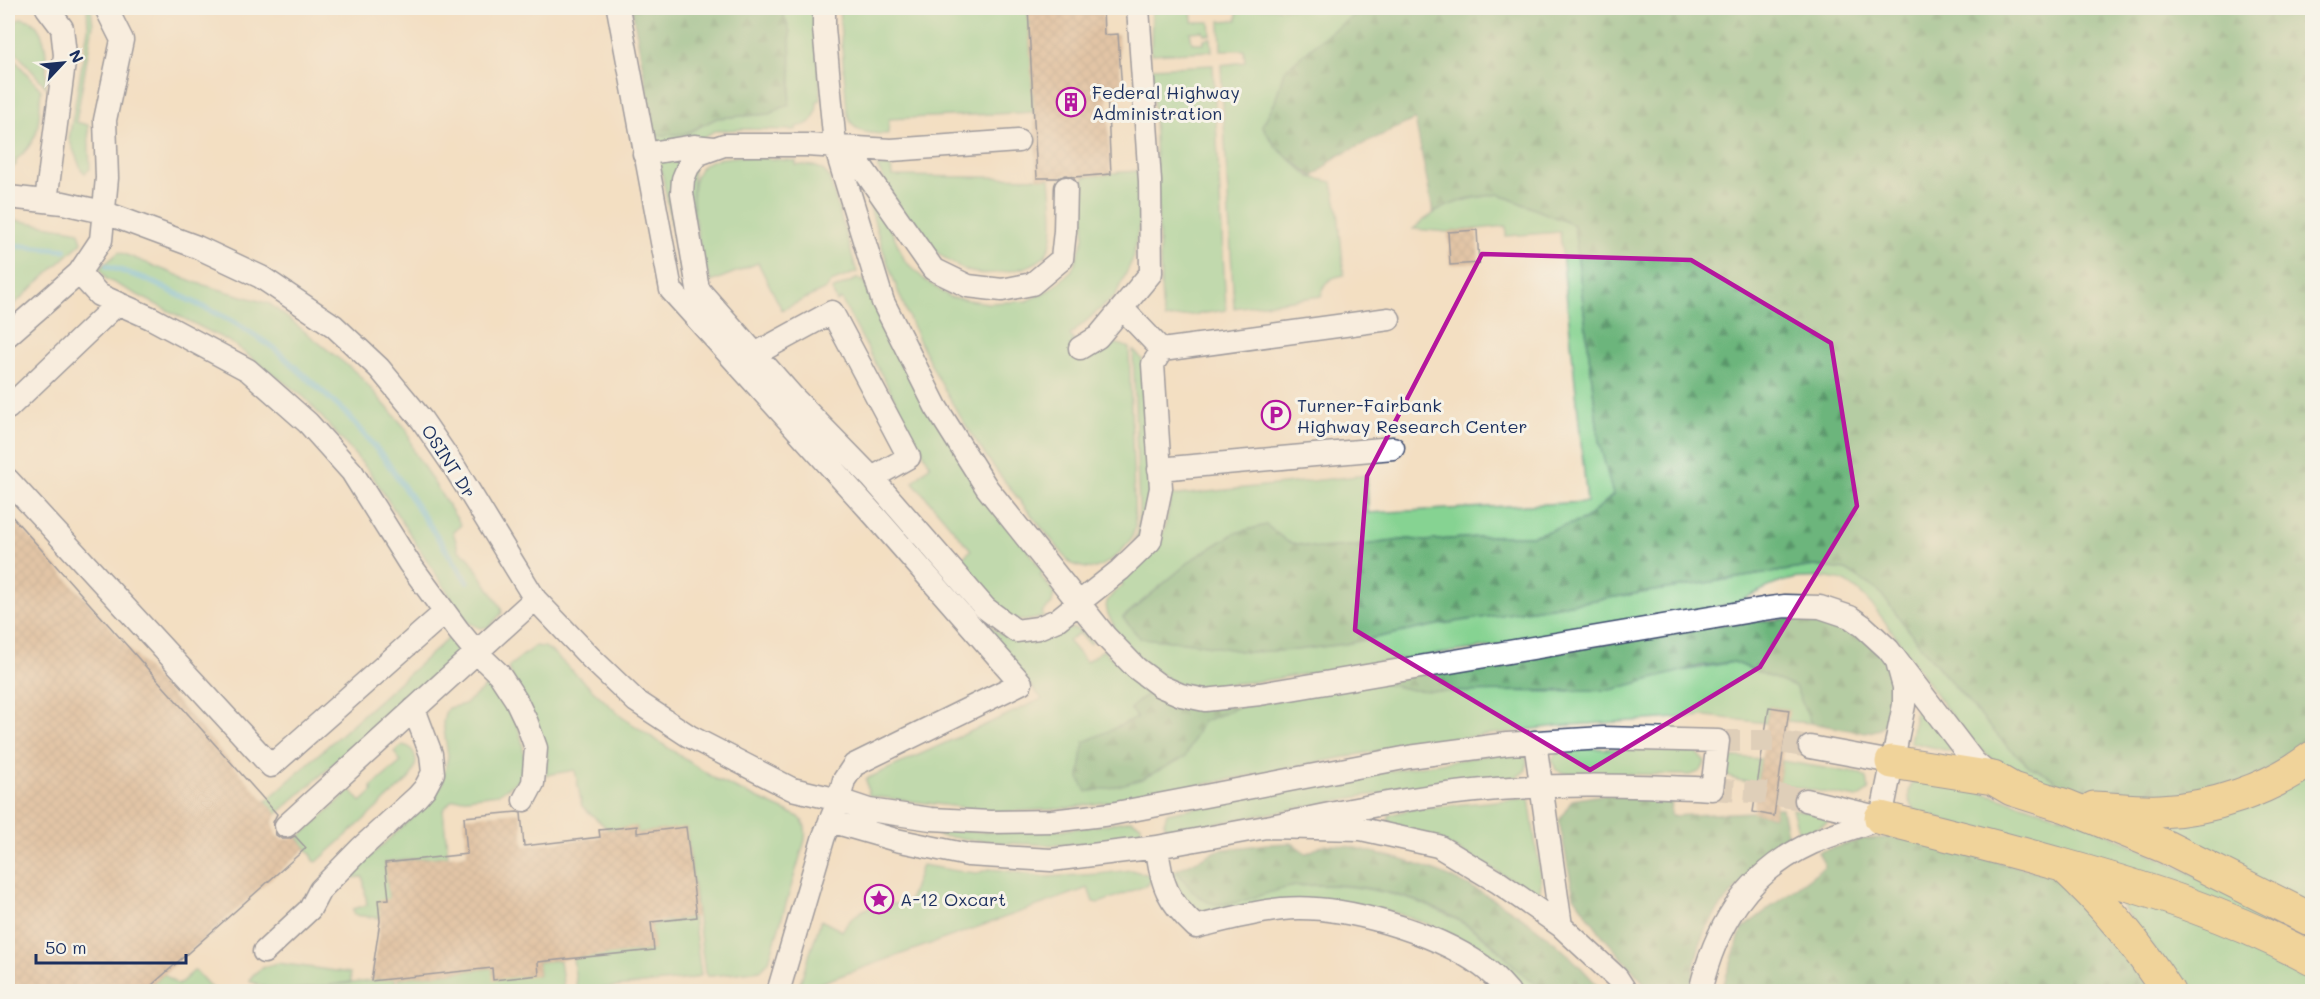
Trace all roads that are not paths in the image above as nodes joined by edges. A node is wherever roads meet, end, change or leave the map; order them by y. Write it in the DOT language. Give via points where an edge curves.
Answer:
graph roads {
  1 [pos="46,8"];
  2 [pos="106,8"];
  3 [pos="618,8"];
  4 [pos="824,8"];
  5 [pos="1138,8"];
  6 [pos="1018,141"];
  7 [pos="835,146"];
  8 [pos="715,148"];
  9 [pos="644,154"];
  10 [pos="1066,188"];
  11 [pos="8,197"];
  12 [pos="46,201"];
  13 [pos="104,212"];
  14 [pos="79,273"];
  15 [pos="118,303"];
  16 [pos="1122,308"];
  17 [pos="1389,319"];
  18 [pos="8,335"];
  19 [pos="1080,348"];
  20 [pos="1162,350"];
  21 [pos="755,354"];
  22 [pos="8,408"];
  23 [pos="1393,448"];
  24 [pos="1159,469"];
  25 [pos="872,478"];
  26 [pos="8,480"];
  27 [pos="535,598"];
  28 [pos="1079,602"];
  29 [pos="445,612"];
  30 [pos="476,652"];
  31 [pos="1897,660"];
  32 [pos="414,709"];
  33 [pos="1535,742"];
  34 [pos="1810,747"];
  35 [pos="2313,758"];
  36 [pos="1892,762"];
  37 [pos="1993,778"];
  38 [pos="1541,786"];
  39 [pos="524,800"];
  40 [pos="839,800"];
  41 [pos="1806,800"];
  42 [pos="2066,806"];
  43 [pos="1881,818"];
  44 [pos="830,821"];
  45 [pos="286,826"];
  46 [pos="1266,827"];
  47 [pos="1157,847"];
  48 [pos="2063,865"];
  49 [pos="2313,920"];
  50 [pos="1561,926"];
  51 [pos="264,952"];
  52 [pos="2313,959"];
  53 [pos="778,992"];
  54 [pos="1509,992"];
  55 [pos="1626,992"];
  56 [pos="1700,992"];
  57 [pos="2168,992"];
  1 -- 12 [label="street" via="62,28 65,55"];
  2 -- 13 [label="street" via="122,40 105,120"];
  3 -- 9 [label="street"];
  4 -- 7 [label="street"];
  5 -- 16 [label="street" via="1150,181 1151,273"];
  6 -- 7 [label="street" via="891,150"];
  7 -- 8 [label="street" via="734,143"];
  7 -- 10 [label="street" via="861,165 933,269 968,286 1002,290 1032,284 1062,259"];
  7 -- 28 [label="street" via="883,302 936,407 987,488"];
  8 -- 9 [label="street" via="694,146"];
  8 -- 21 [label="street" via="699,154 683,179 698,289"];
  9 -- 40 [label="street" via="671,290 1021,683 854,765 844,780"];
  11 -- 12 [label="street, OSINT Dr"];
  12 -- 13 [label="street, OSINT Dr"];
  13 -- 14 [label="street" via="100,240"];
  13 -- 27 [label="street, OSINT Dr" via="197,247 261,277 312,309 354,343 422,420"];
  14 -- 15 [label="street" via="99,294"];
  14 -- 18 [label="street"];
  15 -- 22 [label="street"];
  15 -- 29 [label="street" via="248,370 308,423 352,472"];
  16 -- 19 [label="street" via="1098,337"];
  16 -- 20 [label="street"];
  17 -- 20 [label="street"];
  20 -- 24 [label="street" via="1153,364"];
  21 -- 25 [label="street"];
  21 -- 25 [label="street" via="832,312 909,457"];
  23 -- 24 [label="street"];
  24 -- 28 [label="street" via="1161,489 1150,541"];
  25 -- 28 [label="street" via="985,609 1016,631 1057,620"];
  26 -- 29 [label="street" via="271,766"];
  27 -- 30 [label="street"];
  27 -- 40 [label="street, OSINT Dr" via="636,700 689,736 792,789"];
  28 -- 31 [label="street" via="1136,668 1160,686 1205,700 1785,606 1820,607 1851,617"];
  29 -- 30 [label="street"];
  30 -- 32 [label="street"];
  30 -- 39 [label="street" via="499,674 516,700 536,748 533,783"];
  31 -- 36 [label="street" via="1904,705"];
  31 -- 37 [label="street" via="1974,762"];
  32 -- 45 [label="street"];
  32 -- 51 [label="street" via="431,754 433,773 425,788 361,848 320,890 310,909"];
  33 -- 38 [label="street"];
  33 -- 38 [label="street, OSINT Dr" via="1603,738 1718,741 1712,789 1611,784"];
  33 -- 40 [label="street, OSINT Dr" via="1409,757 1111,814 1052,821 931,819 869,810"];
  34 -- 36 [label="street"];
  35 -- 42 [label="highway" via="2253,790 2194,807 2142,811"];
  36 -- 37 [label="highway"];
  36 -- 43 [label="street"];
  37 -- 42 [label="highway" via="2012,789"];
  38 -- 46 [label="street" via="1453,794"];
  38 -- 50 [label="street"];
  40 -- 44 [label="street"];
  41 -- 43 [label="street"];
  42 -- 49 [label="highway" via="2208,866"];
  43 -- 48 [label="highway"];
  43 -- 56 [label="street" via="1814,842 1776,864 1752,884 1718,934"];
  44 -- 47 [label="street" via="968,855 1051,860"];
  44 -- 53 [label="street"];
  46 -- 47 [label="street"];
  46 -- 50 [label="street" via="1361,829 1438,846"];
  47 -- 54 [label="street" via="1165,890 1196,927 1283,909 1380,920 1451,948 1482,966"];
  48 -- 52 [label="highway" via="2208,910"];
  48 -- 57 [label="highway" via="2117,919"];
  50 -- 55 [label="street" via="1617,978"];
}
